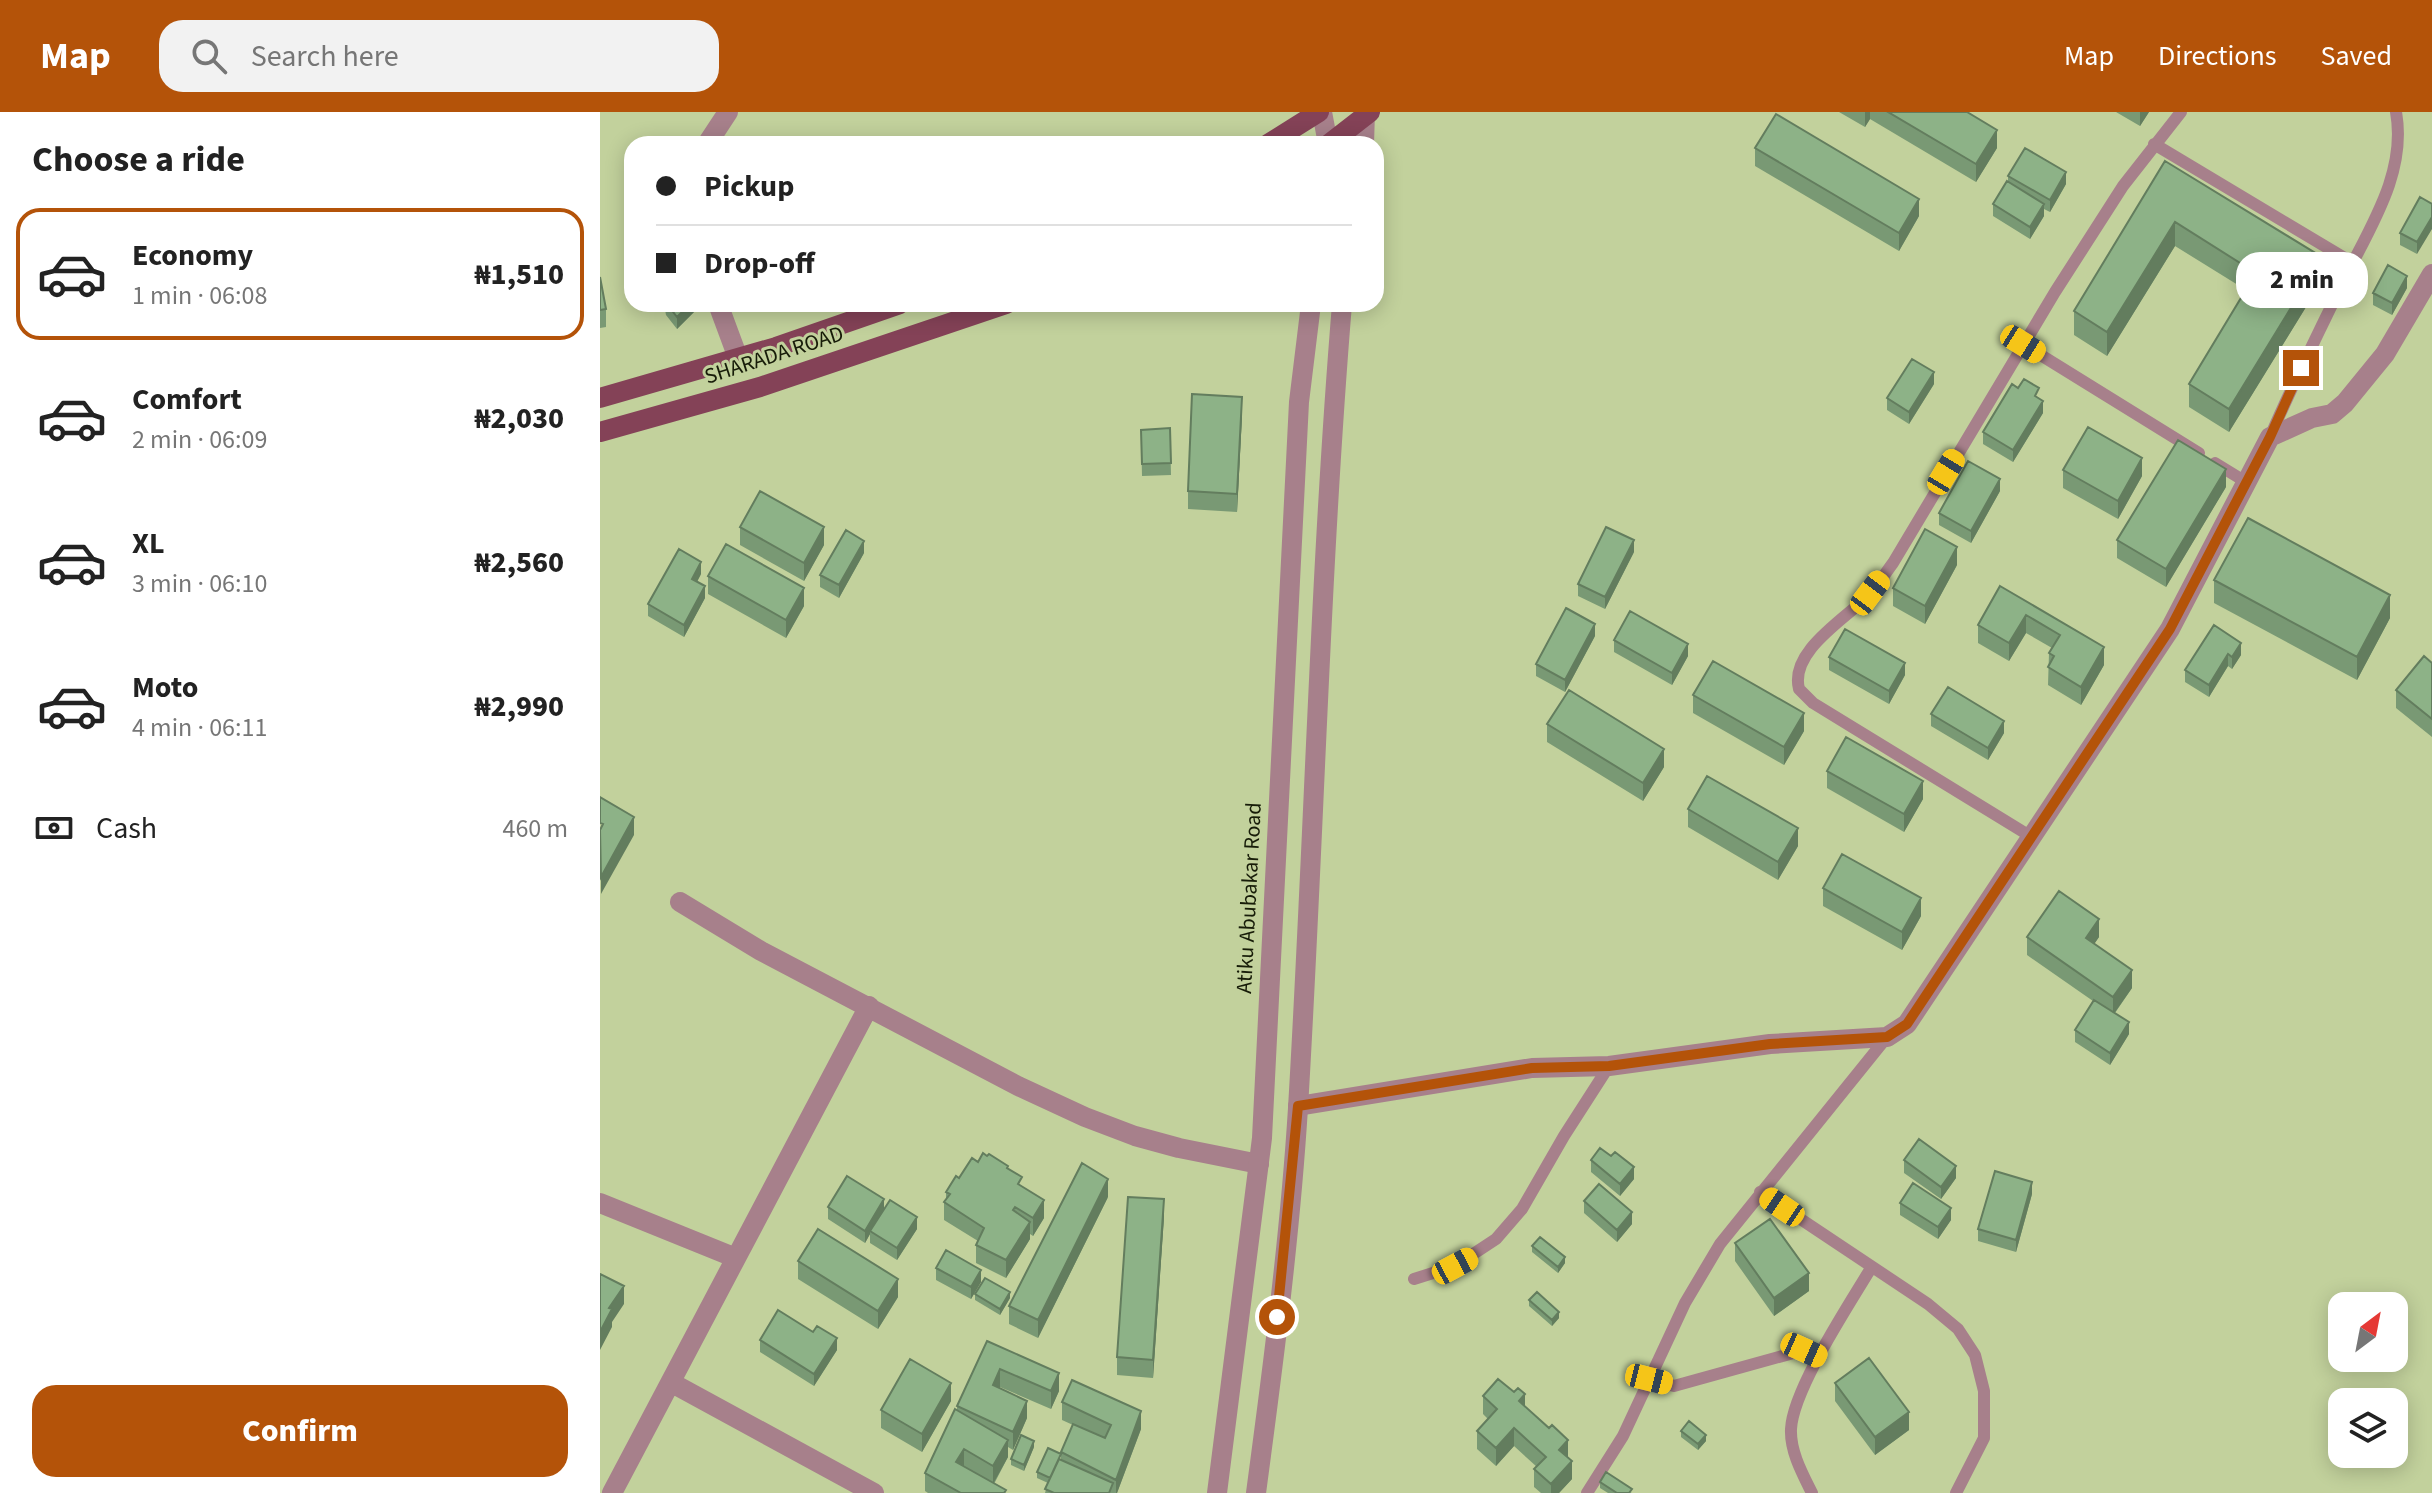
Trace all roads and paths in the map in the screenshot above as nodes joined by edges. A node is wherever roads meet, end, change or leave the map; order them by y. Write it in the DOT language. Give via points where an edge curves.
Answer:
graph roads {
  1 [pos="728,112"];
  2 [pos="1320,112"];
  3 [pos="2181,112"];
  4 [pos="2396,112"];
  5 [pos="1368,113"];
  6 [pos="712,136"];
  7 [pos="1281,136"];
  8 [pos="1327,136"];
  9 [pos="1339,136"];
  10 [pos="1365,136"];
  11 [pos="2154,144"];
  12 [pos="2353,263"];
  13 [pos="2432,274"];
  14 [pos="721,312"];
  15 [pos="876,312"];
  16 [pos="982,312"];
  17 [pos="1310,312"];
  18 [pos="1341,312"];
  19 [pos="2023,344"];
  20 [pos="738,358"];
  21 [pos="600,398"];
  22 [pos="600,432"];
  23 [pos="2270,437"];
  24 [pos="2246,482"];
  25 [pos="2030,836"];
  26 [pos="680,902"];
  27 [pos="869,1006"];
  28 [pos="1887,1037"];
  29 [pos="1609,1066"];
  30 [pos="1298,1106"];
  31 [pos="1259,1164"];
  32 [pos="1760,1192"];
  33 [pos="600,1203"];
  34 [pos="736,1258"];
  35 [pos="1871,1268"];
  36 [pos="1414,1279"];
  37 [pos="1820,1357"];
  38 [pos="1649,1379"];
  39 [pos="672,1383"];
  40 [pos="612,1493"];
  41 [pos="874,1493"];
  42 [pos="1217,1493"];
  43 [pos="1256,1493"];
  44 [pos="1587,1493"];
  45 [pos="1812,1493"];
  46 [pos="1956,1493"];
  1 -- 6 [label="street"];
  2 -- 7 [label="main road"];
  2 -- 8 [label="street"];
  3 -- 11 [label="lane"];
  4 -- 12 [label="lane" via="2398,153 2391,180"];
  5 -- 9 [label="main road"];
  5 -- 10 [label="street"];
  11 -- 12 [label="lane"];
  11 -- 19 [label="lane"];
  12 -- 23 [label="lane"];
  13 -- 23 [label="street" via="2385,354 2345,403 2332,414"];
  14 -- 20 [label="street"];
  15 -- 20 [label="main road"];
  16 -- 22 [label="main road, SHARADA ROAD" via="760,387"];
  17 -- 31 [label="street, Atiku Abubakar Road" via="1298,418"];
  18 -- 30 [label="street" via="1314,740"];
  19 -- 24 [label="lane"];
  19 -- 25 [label="lane" via="1893,563 1870,593 1826,632 1797,677 1801,694 1813,703"];
  20 -- 21 [label="main road"];
  23 -- 24 [label="street"];
  24 -- 25 [label="street" via="2170,629"];
  25 -- 28 [label="street" via="1907,1024"];
  26 -- 27 [label="street"];
  27 -- 31 [label="street" via="1085,1117 1179,1148"];
  27 -- 34 [label="street"];
  28 -- 29 [label="street" via="1770,1044"];
  28 -- 32 [label="lane"];
  29 -- 30 [label="street" via="1532,1068"];
  29 -- 36 [label="lane" via="1522,1209 1496,1239 1455,1266"];
  30 -- 43 [label="street"];
  31 -- 42 [label="street, Atiku Abubakar Road"];
  32 -- 35 [label="lane"];
  32 -- 38 [label="lane" via="1720,1244"];
  33 -- 34 [label="street"];
  34 -- 39 [label="street"];
  35 -- 37 [label="lane"];
  35 -- 46 [label="lane" via="1958,1329 1975,1355 1984,1391 1984,1438"];
  37 -- 38 [label="lane" via="1804,1350 1674,1386"];
  37 -- 45 [label="lane" via="1791,1427 1792,1445"];
  38 -- 44 [label="lane" via="1623,1436"];
  39 -- 40 [label="street"];
  39 -- 41 [label="street"];
}
